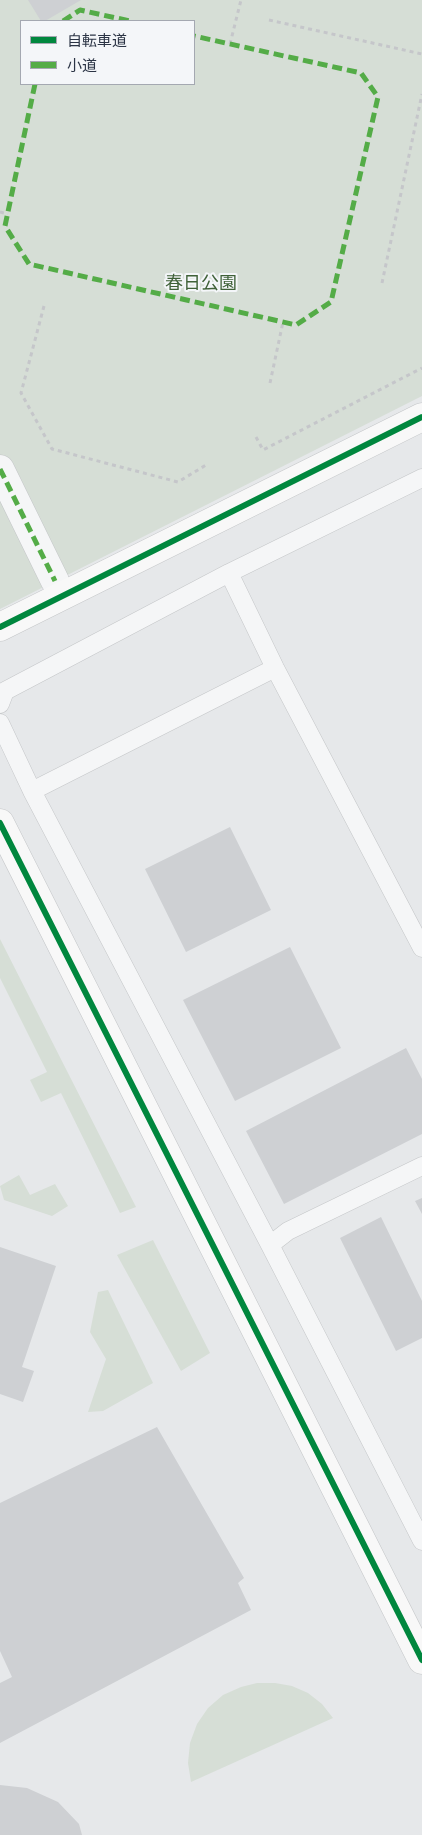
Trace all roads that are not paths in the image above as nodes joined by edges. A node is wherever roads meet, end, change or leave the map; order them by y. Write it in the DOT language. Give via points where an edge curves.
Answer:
graph roads {
  1 [pos="422,416"];
  2 [pos="0,469"];
  3 [pos="422,478"];
  4 [pos="229,573"];
  5 [pos="55,581"];
  6 [pos="0,627"];
  7 [pos="275,668"];
  8 [pos="0,704"];
  9 [pos="0,723"];
  10 [pos="32,791"];
  11 [pos="0,823"];
  12 [pos="422,948"];
  13 [pos="422,1166"];
  14 [pos="270,1245"];
  15 [pos="422,1542"];
  16 [pos="422,1660"];
  1 -- 6 [label="street"];
  2 -- 5 [label="street"];
  3 -- 4 [label="lane"];
  4 -- 7 [label="lane"];
  4 -- 8 [label="lane" via="5,692"];
  7 -- 10 [label="lane"];
  7 -- 12 [label="lane"];
  9 -- 10 [label="lane"];
  10 -- 14 [label="lane"];
  11 -- 16 [label="street"];
  13 -- 14 [label="lane" via="288,1231"];
  14 -- 15 [label="lane"];
}
